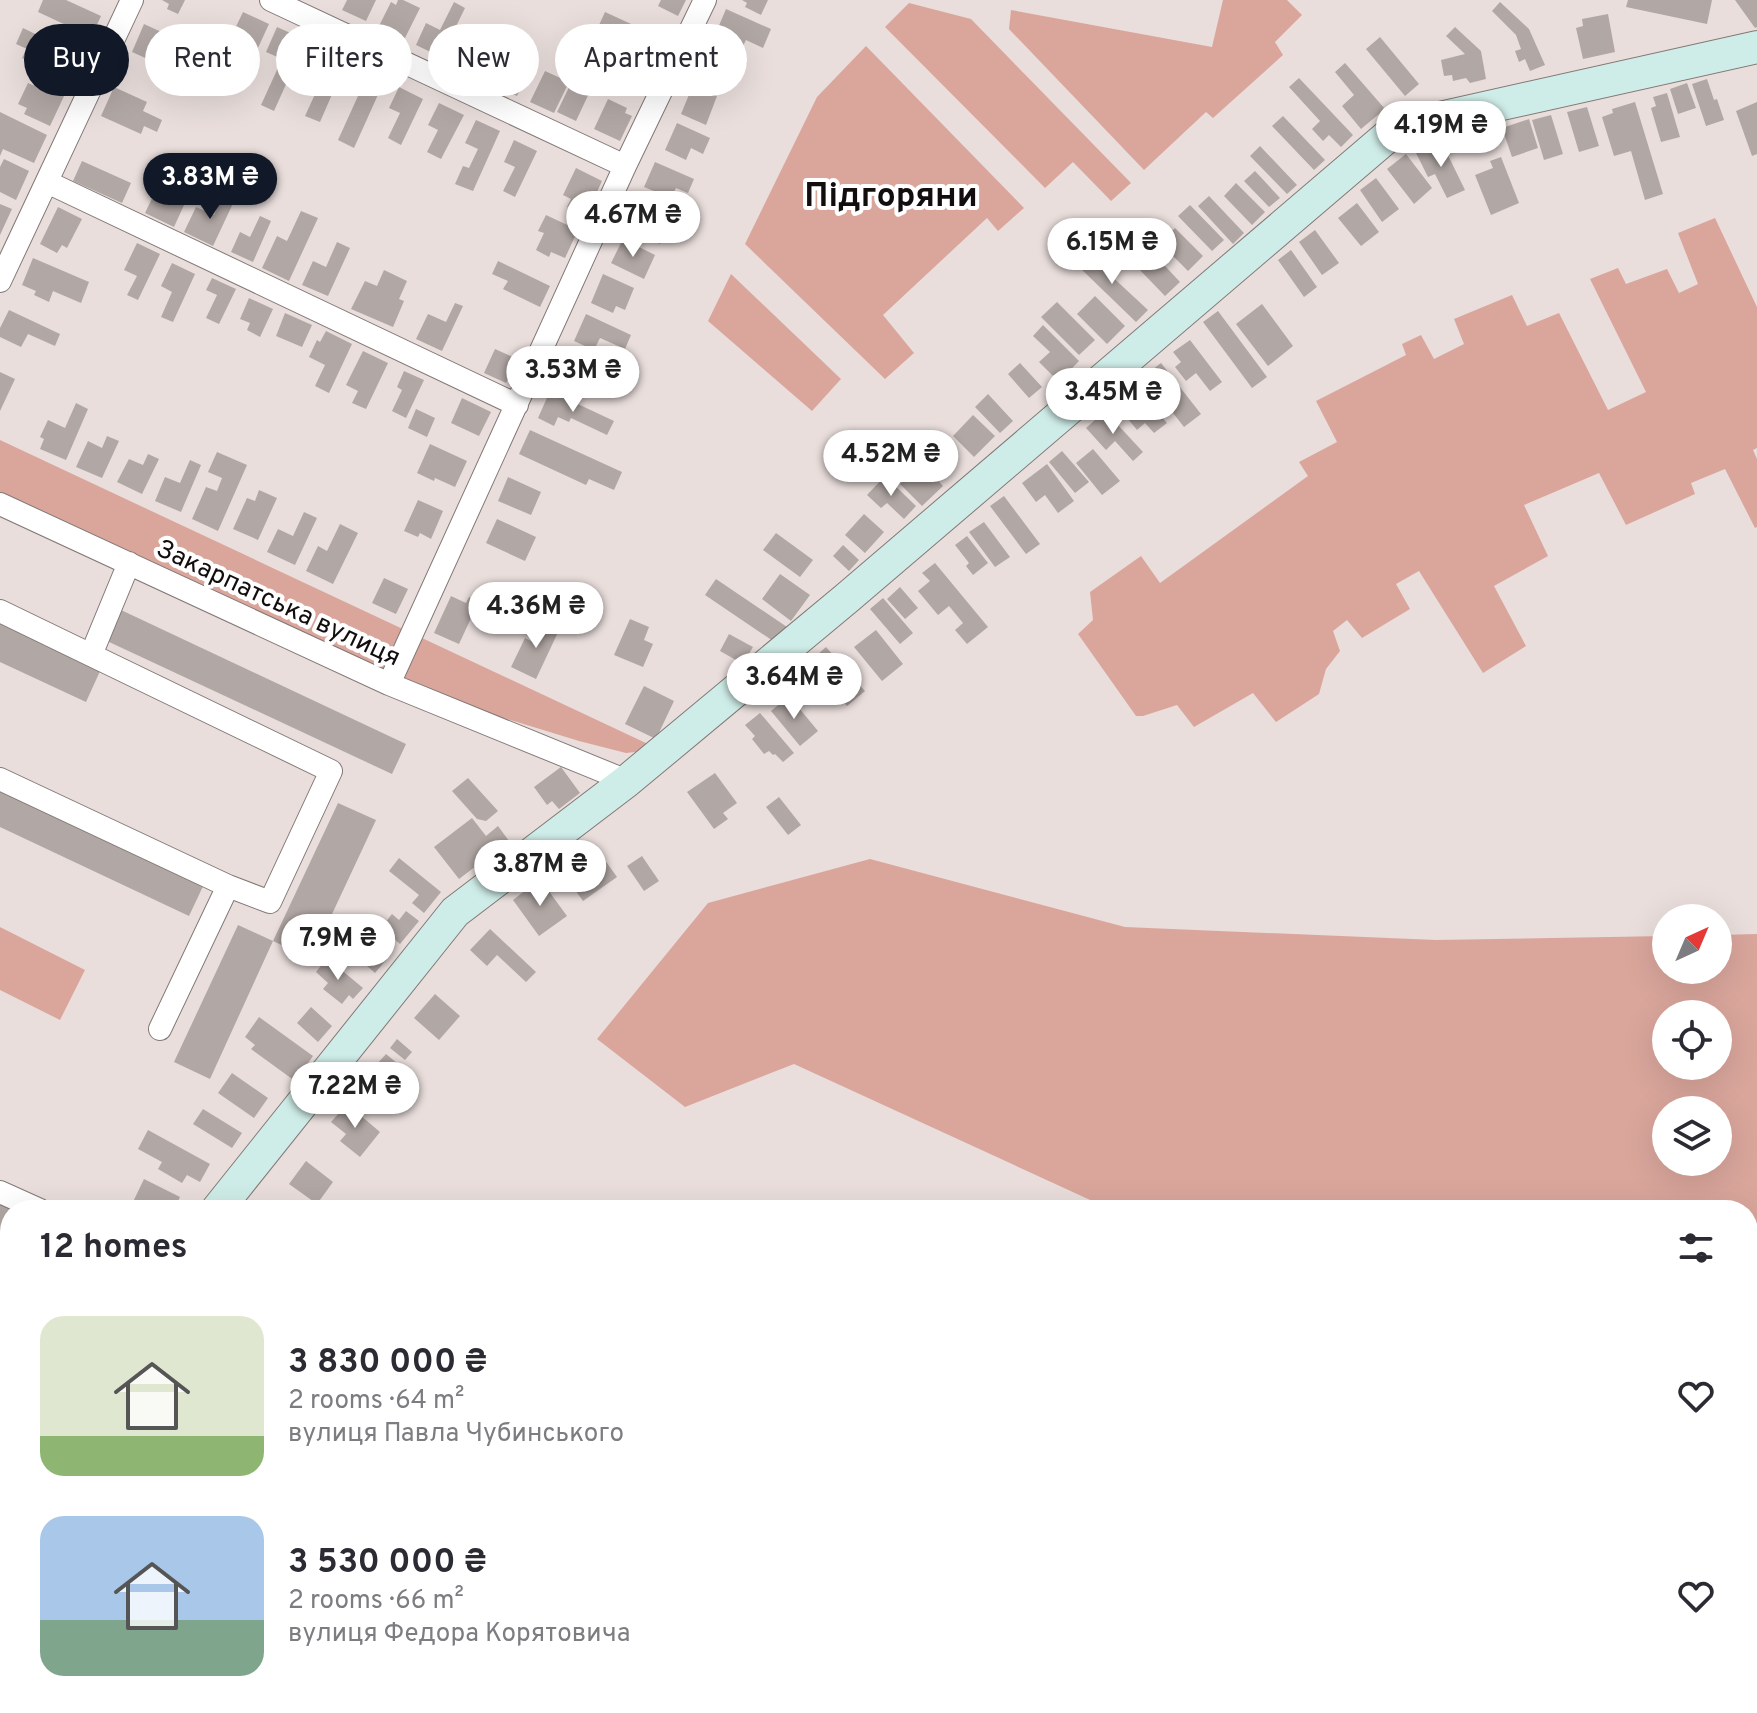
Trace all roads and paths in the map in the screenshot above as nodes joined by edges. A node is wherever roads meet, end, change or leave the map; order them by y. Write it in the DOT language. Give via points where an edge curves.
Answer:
graph roads {
  1 [pos="132,0"];
  2 [pos="271,0"];
  3 [pos="705,0"];
  4 [pos="1757,47"];
  5 [pos="625,166"];
  6 [pos="47,182"];
  7 [pos="0,281"];
  8 [pos="517,405"];
  9 [pos="0,504"];
  10 [pos="129,563"];
  11 [pos="0,611"];
  12 [pos="91,655"];
  13 [pos="389,684"];
  14 [pos="0,779"];
  15 [pos="627,781"];
  16 [pos="228,886"];
  17 [pos="160,1029"];
  18 [pos="225,1200"];
  1 -- 6 [label="street"];
  2 -- 5 [label="street"];
  3 -- 5 [label="street"];
  4 -- 15 [label="main road" via="1426,121 1389,135"];
  5 -- 8 [label="street"];
  6 -- 7 [label="street"];
  6 -- 8 [label="street"];
  8 -- 13 [label="street"];
  9 -- 10 [label="street, Закарпатська вулиця"];
  10 -- 12 [label="street"];
  10 -- 13 [label="street, Закарпатська вулиця"];
  11 -- 12 [label="street"];
  12 -- 16 [label="street" via="331,771 270,902"];
  13 -- 15 [label="street, Закарпатська вулиця"];
  14 -- 16 [label="street"];
  15 -- 18 [label="main road" via="455,912"];
  16 -- 17 [label="street"];
}
